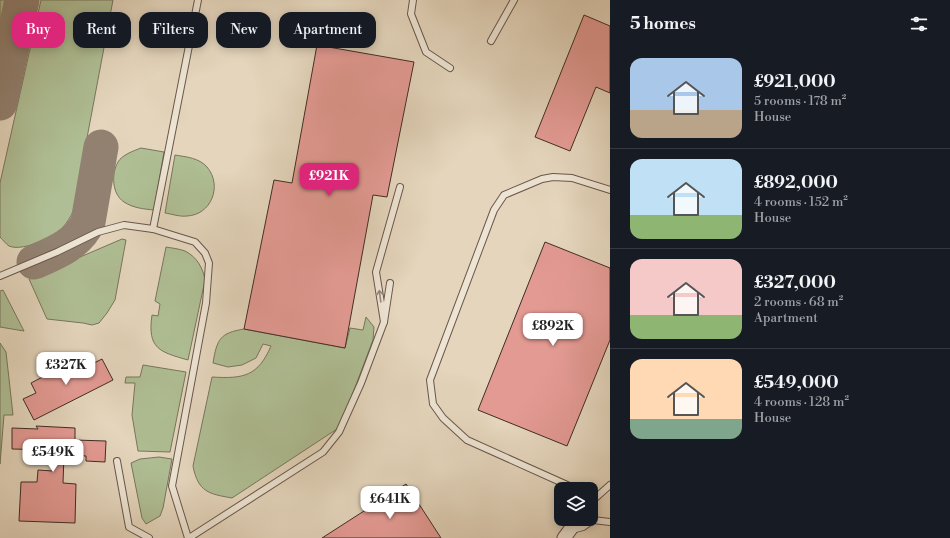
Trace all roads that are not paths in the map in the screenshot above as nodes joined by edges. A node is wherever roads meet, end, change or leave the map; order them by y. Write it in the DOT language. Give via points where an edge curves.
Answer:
graph roads {
  1 [pos="198,0"];
  2 [pos="414,0"];
  3 [pos="514,0"];
  4 [pos="490,41"];
  5 [pos="450,68"];
  6 [pos="400,187"];
  7 [pos="610,190"];
  8 [pos="153,229"];
  9 [pos="0,276"];
  10 [pos="390,283"];
  11 [pos="384,322"];
  12 [pos="117,461"];
  13 [pos="560,482"];
  14 [pos="610,485"];
  15 [pos="598,494"];
  16 [pos="610,522"];
  17 [pos="573,526"];
  18 [pos="566,535"];
  19 [pos="149,538"];
  20 [pos="188,538"];
  1 -- 8 [label="lane"];
  2 -- 5 [label="lane" via="411,14 426,52"];
  3 -- 4 [label="lane"];
  11 -- 6 [label="lane, one-way" via="376,272"];
  7 -- 13 [label="lane" via="572,178 553,177 542,179 504,196 494,210 430,380 433,404 443,418 467,440"];
  8 -- 9 [label="lane" via="124,225 98,232"];
  8 -- 20 [label="lane" via="195,242 209,263 206,303 172,486"];
  10 -- 11 [label="lane"];
  11 -- 20 [label="lane" via="339,432 323,452"];
  12 -- 19 [label="lane" via="129,526"];
  14 -- 15 [label="lane"];
  16 -- 18 [label="lane" via="593,520"];
  17 -- 18 [label="street"];
}
